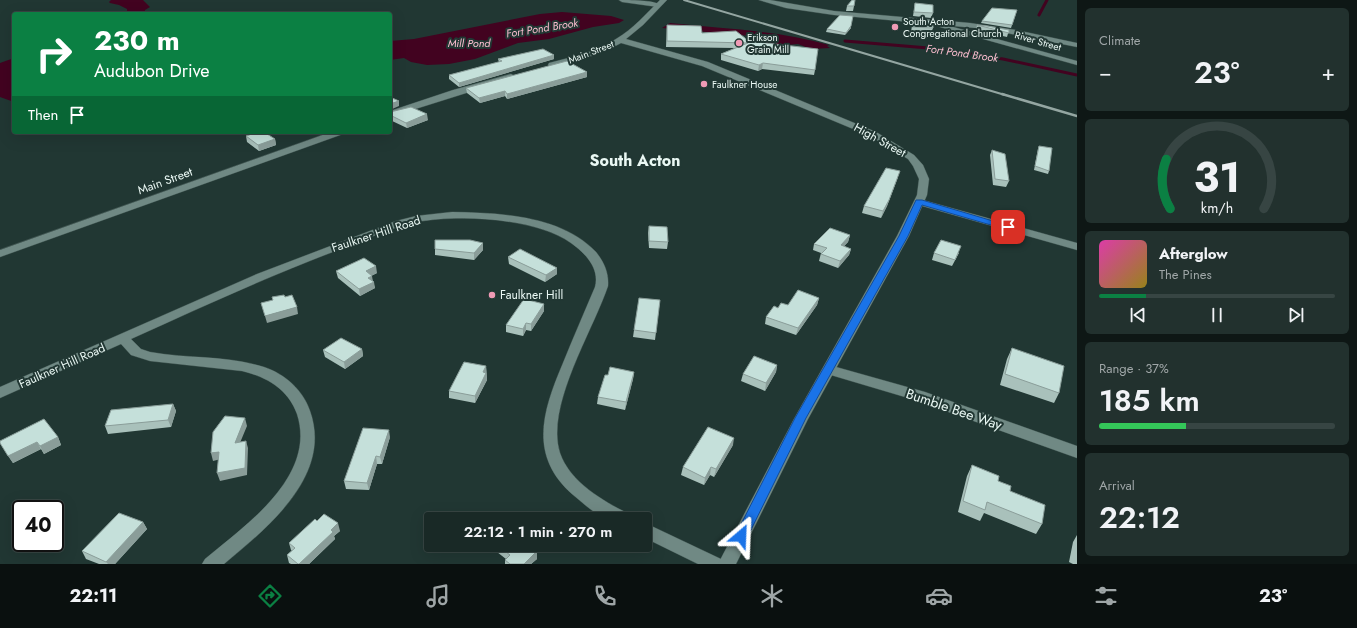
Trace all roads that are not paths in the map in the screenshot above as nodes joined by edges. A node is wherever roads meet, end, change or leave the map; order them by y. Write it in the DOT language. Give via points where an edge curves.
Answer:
graph roads {
  1 [pos="622,0"];
  2 [pos="762,0"];
  3 [pos="662,2"];
  4 [pos="924,21"];
  5 [pos="620,40"];
  6 [pos="1077,44"];
  7 [pos="1077,63"];
  8 [pos="540,68"];
  9 [pos="517,74"];
  10 [pos="392,113"];
  11 [pos="334,134"];
  12 [pos="919,202"];
  13 [pos="1077,247"];
  14 [pos="0,254"];
  15 [pos="123,338"];
  16 [pos="829,370"];
  17 [pos="0,393"];
  18 [pos="1077,452"];
  19 [pos="611,512"];
  20 [pos="652,533"];
  21 [pos="211,564"];
  22 [pos="715,564"];
  23 [pos="727,564"];
  1 -- 3 [label="street"];
  2 -- 4 [label="street" via="829,13"];
  3 -- 5 [label="street, Main Street"];
  4 -- 6 [label="street" via="997,28"];
  4 -- 7 [label="street, River Street"];
  5 -- 8 [label="street, Main Street" via="592,53"];
  5 -- 12 [label="street, High Street" via="705,64 772,90 899,148 911,157 922,172 924,187"];
  9 -- 10 [label="street"];
  11 -- 14 [label="street, Main Street"];
  12 -- 13 [label="street"];
  12 -- 16 [label="street, High Street" via="904,236"];
  15 -- 17 [label="street, Faulkner Hill Road"];
  15 -- 19 [label="street, Faulkner Hill Road" via="291,264 418,218 488,217 523,221 556,230 583,246 594,258 600,269 602,282 557,393 551,418 550,440 560,467 570,480 597,504"];
  15 -- 21 [label="street" via="138,353 155,358 233,363 261,371 284,384 297,398 306,414 308,440 301,469 293,484 270,514"];
  16 -- 18 [label="street, Bumble Bee Way" via="920,396"];
  16 -- 23 [label="street, High Street" via="779,460"];
  20 -- 22 [label="street"];
}
